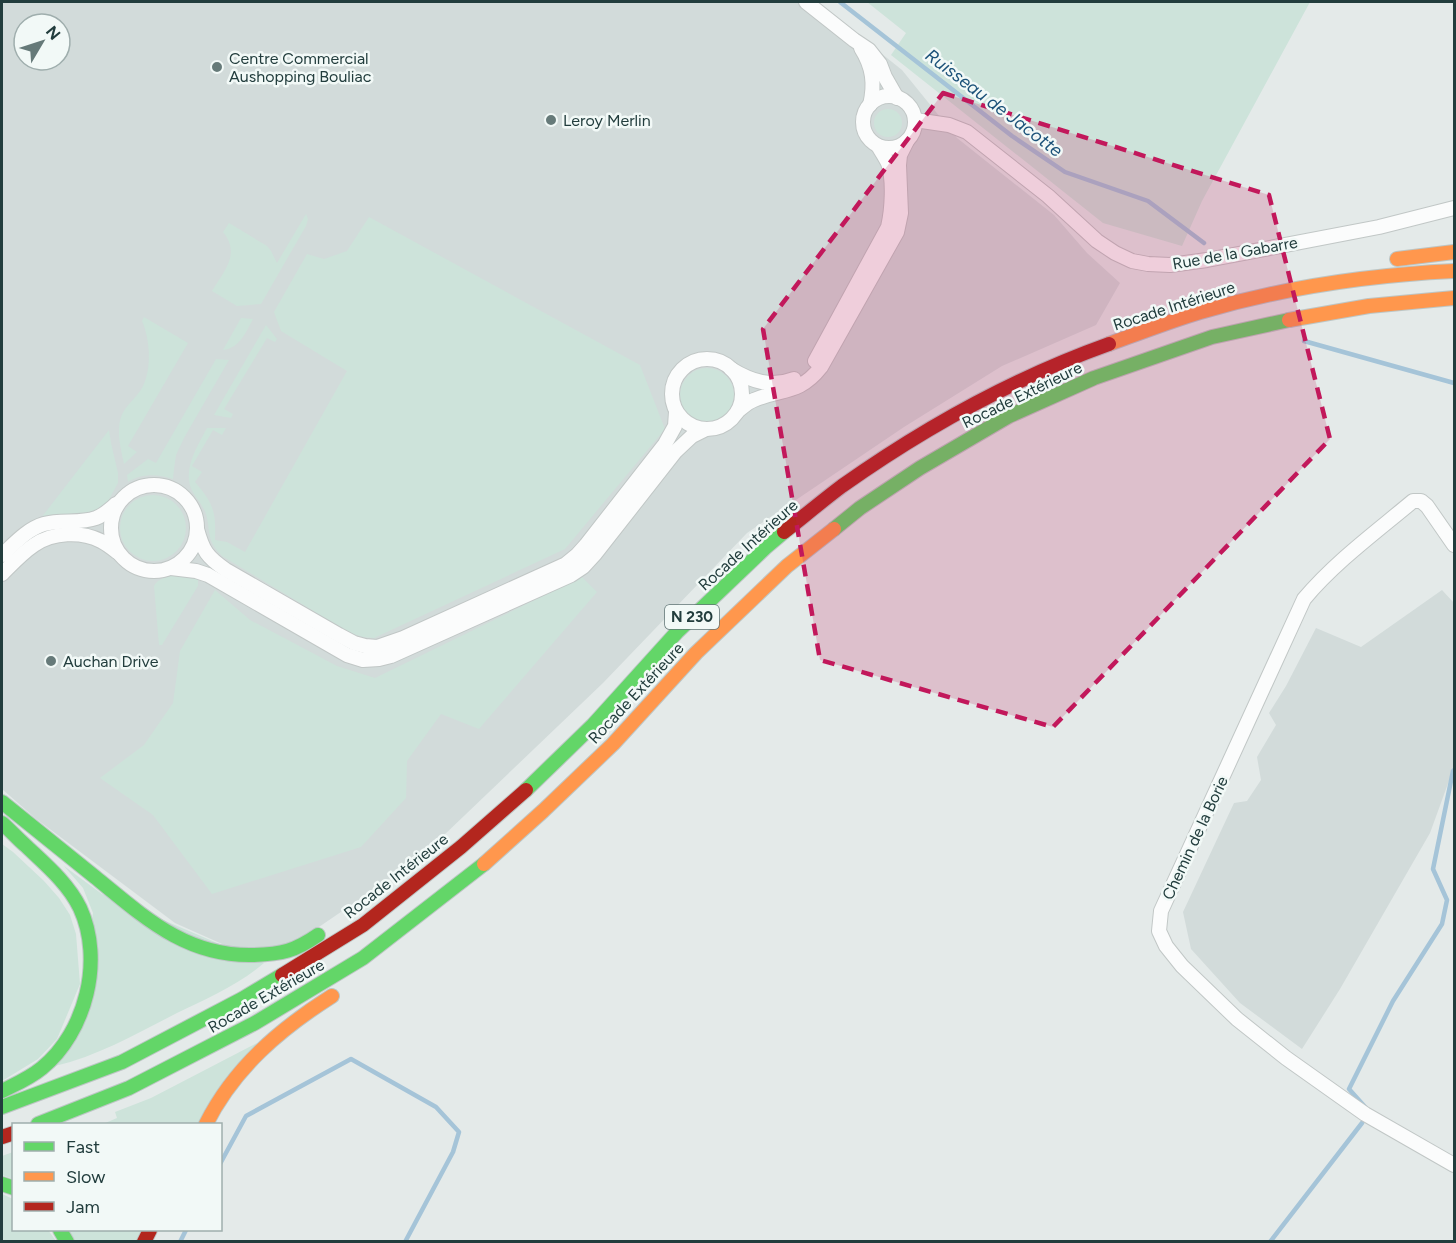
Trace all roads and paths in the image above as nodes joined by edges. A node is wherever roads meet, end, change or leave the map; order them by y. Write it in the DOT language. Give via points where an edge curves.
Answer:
graph roads {
  1 [pos="806,2"];
  2 [pos="854,40"];
  3 [pos="897,98"];
  4 [pos="870,105"];
  5 [pos="915,120"];
  6 [pos="907,141"];
  7 [pos="878,146"];
  8 [pos="1455,208"];
  9 [pos="1455,252"];
  10 [pos="1389,260"];
  11 [pos="1336,270"];
  12 [pos="1455,271"];
  13 [pos="1455,298"];
  14 [pos="1200,312"];
  15 [pos="731,369"];
  16 [pos="738,411"];
  17 [pos="676,412"];
  18 [pos="704,430"];
  19 [pos="118,503"];
  20 [pos="197,529"];
  21 [pos="1455,545"];
  22 [pos="118,553"];
  23 [pos="2,555"];
  24 [pos="171,568"];
  25 [pos="2,574"];
  26 [pos="2,802"];
  27 [pos="2,823"];
  28 [pos="2,834"];
  29 [pos="460,847"];
  30 [pos="45,864"];
  31 [pos="477,870"];
  32 [pos="372,902"];
  33 [pos="326,930"];
  34 [pos="387,956"];
  35 [pos="341,990"];
  36 [pos="2,1091"];
  37 [pos="2,1107"];
  38 [pos="43,1123"];
  39 [pos="207,1123"];
  40 [pos="1455,1165"];
  1 -- 2 [label="street"];
  2 -- 3 [label="street" via="875,56"];
  2 -- 4 [label="street" via="871,68"];
  3 -- 4 [label="street" via="883,97"];
  3 -- 5 [label="street" via="909,106"];
  4 -- 7 [label="street" via="863,125"];
  5 -- 6 [label="street"];
  5 -- 8 [label="street, Rue de la Gabarre" via="967,132 1098,241 1132,261 1148,264 1207,260"];
  6 -- 7 [label="street" via="893,148"];
  6 -- 16 [label="street" via="900,155 901,213 897,232 821,367 802,385 751,400"];
  7 -- 15 [label="street" via="889,165 892,205 888,227 814,362 797,378 779,383 760,382"];
  9 -- 10 [label="highway"];
  11 -- 14 [label="highway" via="1272,286"];
  12 -- 14 [label="highway, Rocade Intérieure / N 230" via="1359,279"];
  13 -- 31 [label="highway, Rocade Extérieure / N 230" via="1369,306 1212,337 1094,378 1009,416 920,468 860,508 787,566 696,653 613,744"];
  14 -- 29 [label="highway, Rocade Intérieure / N 230" via="1087,352 1001,389 841,487 757,555 677,632 593,725 517,799"];
  15 -- 16 [label="street" via="741,389"];
  15 -- 17 [label="street" via="708,359 689,363 675,379 672,390"];
  16 -- 18 [label="street" via="724,425"];
  17 -- 18 [label="street" via="693,427"];
  17 -- 20 [label="street" via="675,426 665,444 586,545 566,564 377,647 339,635 226,570 211,560"];
  18 -- 24 [label="street" via="675,452 583,567 379,659 347,655 208,575"];
  19 -- 20 [label="street" via="142,486 168,487 188,502"];
  19 -- 22 [label="street" via="110,526"];
  19 -- 23 [label="street" via="97,518 37,526"];
  20 -- 24 [label="street" via="190,552"];
  21 -- 40 [label="street, Chemin de la Borie" via="1427,506 1413,501 1304,599 1161,911 1159,931 1182,966 1237,1019 1286,1058 1365,1114"];
  22 -- 24 [label="street" via="143,570"];
  22 -- 25 [label="street" via="88,536 60,535 34,545"];
  26 -- 33 [label="highway" via="152,923 206,950 244,956 283,953"];
  27 -- 30 [label="highway"];
  28 -- 30 [label="highway"];
  29 -- 32 [label="highway"];
  29 -- 37 [label="highway, Rocade Intérieure / N 230" via="363,925 242,999 122,1062"];
  30 -- 36 [label="highway" via="77,903 85,922 90,978 85,1002 66,1042 29,1078"];
  31 -- 34 [label="highway"];
  31 -- 38 [label="highway, Rocade Extérieure / N 230" via="363,958 255,1023 129,1088"];
  35 -- 39 [label="highway" via="267,1043 235,1078"];
}
